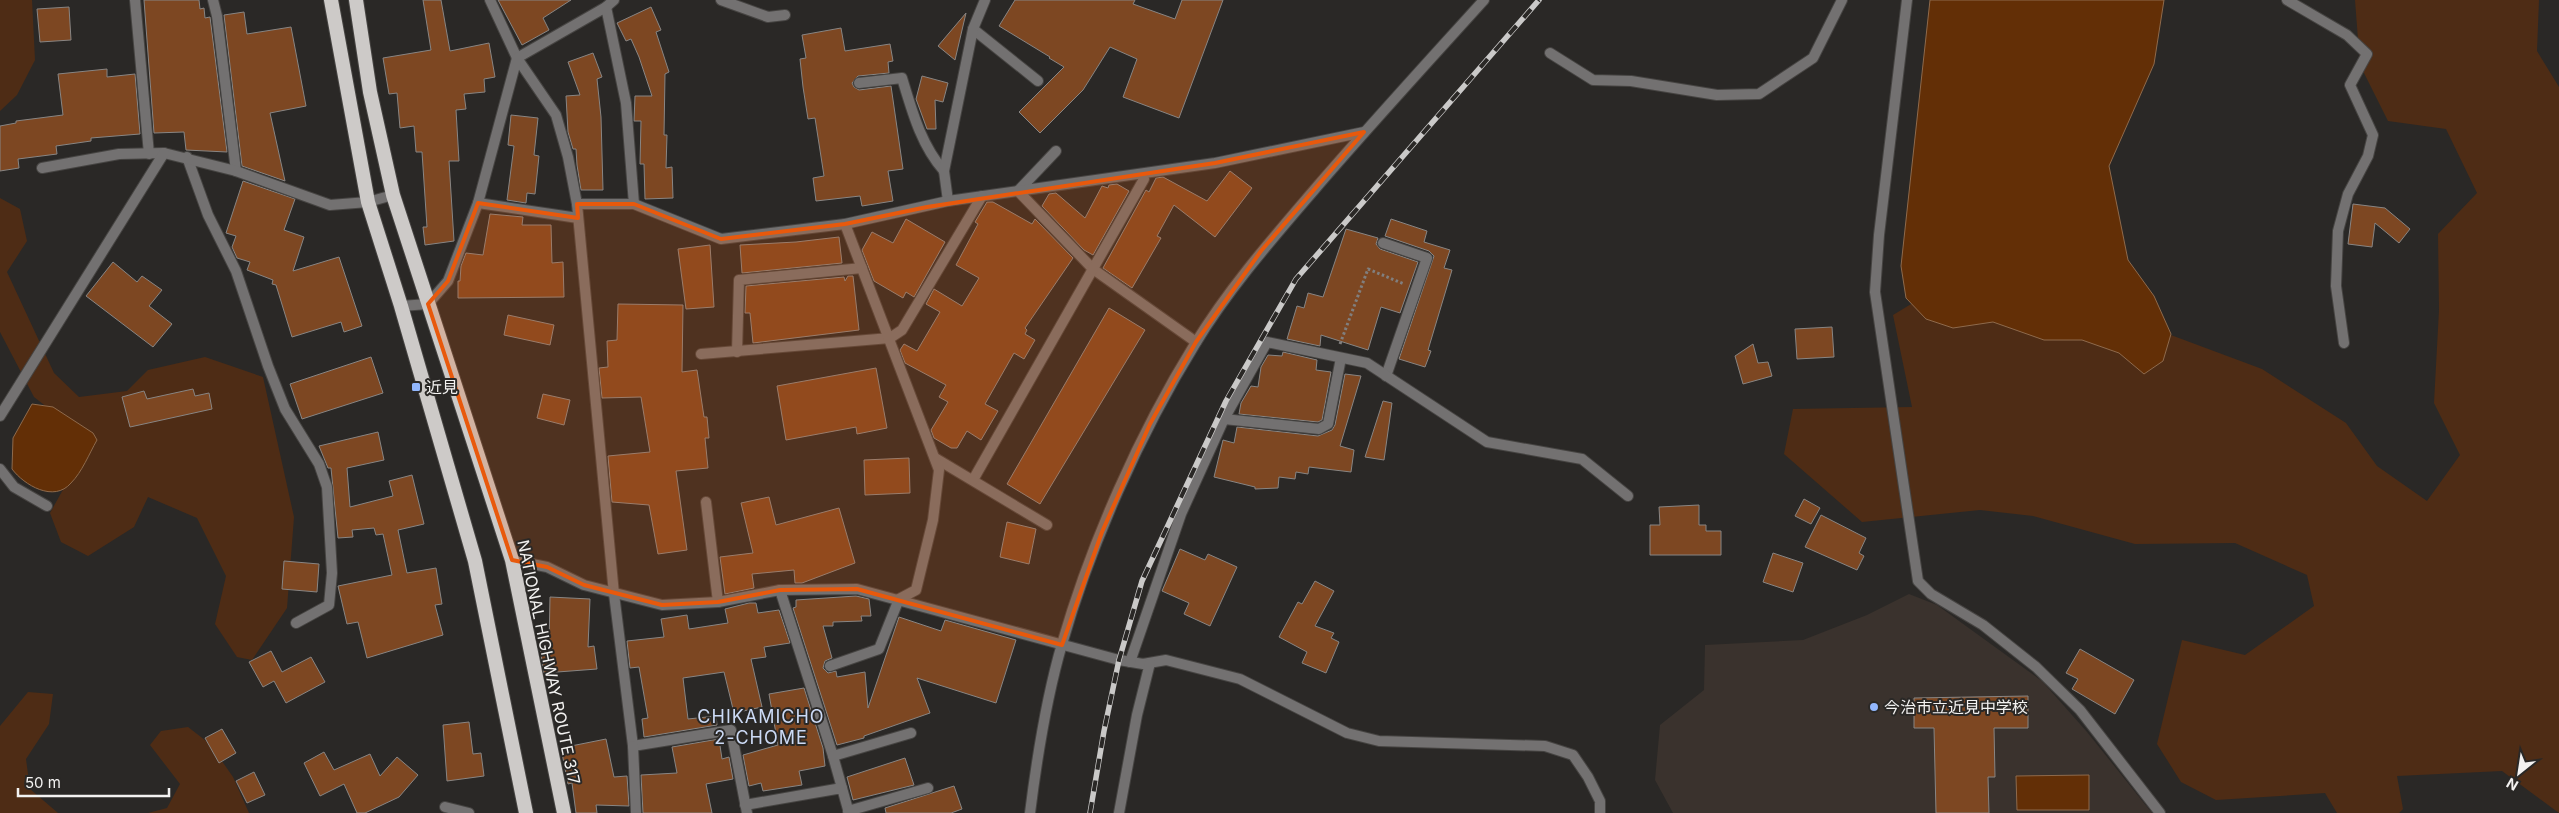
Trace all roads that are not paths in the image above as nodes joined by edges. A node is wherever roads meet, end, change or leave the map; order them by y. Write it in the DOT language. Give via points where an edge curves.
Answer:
graph roads {
  1 [pos="135,0"];
  2 [pos="213,0"];
  3 [pos="331,0"];
  4 [pos="356,0"];
  5 [pos="490,0"];
  6 [pos="721,0"];
  7 [pos="985,0"];
  8 [pos="1484,0"];
  9 [pos="1842,0"];
  10 [pos="1907,0"];
  11 [pos="2287,0"];
  12 [pos="610,3"];
  13 [pos="784,15"];
  14 [pos="973,28"];
  15 [pos="1550,53"];
  16 [pos="517,58"];
  17 [pos="1038,81"];
  18 [pos="859,82"];
  19 [pos="1364,132"];
  20 [pos="1056,151"];
  21 [pos="149,154"];
  22 [pos="164,154"];
  23 [pos="187,157"];
  24 [pos="42,168"];
  25 [pos="236,171"];
  26 [pos="944,171"];
  27 [pos="1144,179"];
  28 [pos="1018,191"];
  29 [pos="393,195"];
  30 [pos="982,196"];
  31 [pos="948,201"];
  32 [pos="368,202"];
  33 [pos="478,203"];
  34 [pos="577,204"];
  35 [pos="634,204"];
  36 [pos="578,218"];
  37 [pos="845,224"];
  38 [pos="1383,243"];
  39 [pos="862,268"];
  40 [pos="1093,269"];
  41 [pos="428,304"];
  42 [pos="401,306"];
  43 [pos="890,338"];
  44 [pos="1196,342"];
  45 [pos="2344,343"];
  46 [pos="737,352"];
  47 [pos="701,354"];
  48 [pos="1338,357"];
  49 [pos="1386,376"];
  50 [pos="0,416"];
  51 [pos="1224,419"];
  52 [pos="935,458"];
  53 [pos="0,469"];
  54 [pos="973,480"];
  55 [pos="1628,496"];
  56 [pos="706,502"];
  57 [pos="48,506"];
  58 [pos="1047,525"];
  59 [pos="512,560"];
  60 [pos="780,590"];
  61 [pos="614,594"];
  62 [pos="899,599"];
  63 [pos="718,602"];
  64 [pos="296,623"];
  65 [pos="1062,645"];
  66 [pos="1130,662"];
  67 [pos="1150,663"];
  68 [pos="830,666"];
  69 [pos="911,733"];
  70 [pos="633,746"];
  71 [pos="833,756"];
  72 [pos="842,788"];
  73 [pos="928,788"];
  74 [pos="445,806"];
  75 [pos="746,809"];
  76 [pos="522,812"];
  77 [pos="849,812"];
  78 [pos="469,813"];
  79 [pos="564,813"];
  80 [pos="636,813"];
  81 [pos="1030,813"];
  82 [pos="1119,813"];
  83 [pos="1600,813"];
  84 [pos="2160,813"];
  1 -- 21 [label="street"];
  2 -- 25 [label="street"];
  3 -- 32 [label="highway"];
  4 -- 29 [label="highway, NATIONAL HIGHWAY ROUTE 317" via="370,92"];
  5 -- 16 [label="street"];
  6 -- 13 [label="street" via="768,17"];
  7 -- 14 [label="street"];
  8 -- 19 [label="street"];
  9 -- 15 [label="street" via="1813,58 1759,94 1717,95 1631,81 1593,80"];
  10 -- 84 [label="street" via="1875,292 1918,581 1931,594 1983,625 2036,667 2080,710"];
  11 -- 45 [label="street" via="2347,35 2367,54 2350,84 2373,135 2368,156 2348,194 2338,231 2336,286"];
  12 -- 16 [label="street"];
  12 -- 35 [label="street" via="626,103"];
  14 -- 17 [label="street"];
  14 -- 26 [label="street"];
  16 -- 33 [label="street"];
  16 -- 34 [label="street" via="556,115"];
  18 -- 26 [label="street" via="902,78 915,121 931,156"];
  19 -- 28 [label="street" via="1216,163"];
  19 -- 44 [label="street" via="1261,251"];
  20 -- 28 [label="street"];
  21 -- 22 [label="street"];
  21 -- 24 [label="street" via="119,154"];
  22 -- 23 [label="street"];
  22 -- 50 [label="street"];
  23 -- 25 [label="street"];
  23 -- 64 [label="street" via="208,215 236,271 286,409 320,464 327,487 332,573 329,605"];
  25 -- 32 [label="street" via="330,205"];
  26 -- 31 [label="street"];
  27 -- 40 [label="street"];
  28 -- 30 [label="street"];
  28 -- 40 [label="street"];
  29 -- 32 [label="street"];
  29 -- 41 [label="highway, NATIONAL HIGHWAY ROUTE 317"];
  30 -- 31 [label="street"];
  30 -- 43 [label="street" via="902,330"];
  31 -- 37 [label="street"];
  32 -- 42 [label="highway"];
  33 -- 36 [label="street"];
  33 -- 41 [label="street" via="448,281"];
  34 -- 35 [label="street"];
  34 -- 36 [label="street"];
  35 -- 37 [label="street" via="721,239"];
  36 -- 61 [label="street"];
  37 -- 39 [label="street"];
  38 -- 49 [label="street" via="1426,258"];
  39 -- 43 [label="street"];
  39 -- 46 [label="street" via="739,280"];
  40 -- 44 [label="street"];
  40 -- 54 [label="street"];
  41 -- 42 [label="street"];
  41 -- 59 [label="highway, NATIONAL HIGHWAY ROUTE 317"];
  42 -- 76 [label="highway" via="475,561"];
  43 -- 46 [label="street"];
  43 -- 52 [label="street"];
  44 -- 65 [label="street" via="1150,424 1102,532"];
  46 -- 47 [label="street"];
  48 -- 49 [label="street" via="1367,363"];
  48 -- 51 [label="street" via="1267,342"];
  48 -- 51 [label="street" via="1328,424 1319,429"];
  49 -- 55 [label="street" via="1488,442 1582,459"];
  51 -- 66 [label="street" via="1181,514"];
  52 -- 54 [label="street"];
  52 -- 62 [label="street" via="939,470 933,520 916,590"];
  53 -- 57 [label="street" via="14,487"];
  54 -- 58 [label="street"];
  56 -- 63 [label="street"];
  59 -- 61 [label="street" via="547,567 584,585"];
  59 -- 79 [label="highway, NATIONAL HIGHWAY ROUTE 317"];
  60 -- 62 [label="street" via="857,589"];
  60 -- 63 [label="street"];
  60 -- 71 [label="street"];
  61 -- 63 [label="street" via="662,605"];
  61 -- 70 [label="street"];
  62 -- 65 [label="street"];
  62 -- 68 [label="street" via="879,649"];
  65 -- 66 [label="street"];
  65 -- 81 [label="street" via="1037,761"];
  66 -- 67 [label="street"];
  67 -- 82 [label="street"];
  67 -- 83 [label="street" via="1166,660 1240,679 1347,733 1378,741 1545,746 1573,755 1600,801"];
  69 -- 71 [label="street"];
  70 -- 75 [label="street" via="731,730"];
  70 -- 80 [label="street"];
  71 -- 72 [label="street"];
  72 -- 75 [label="street"];
  72 -- 77 [label="street"];
  73 -- 77 [label="street"];
  74 -- 78 [label="street"];
}
